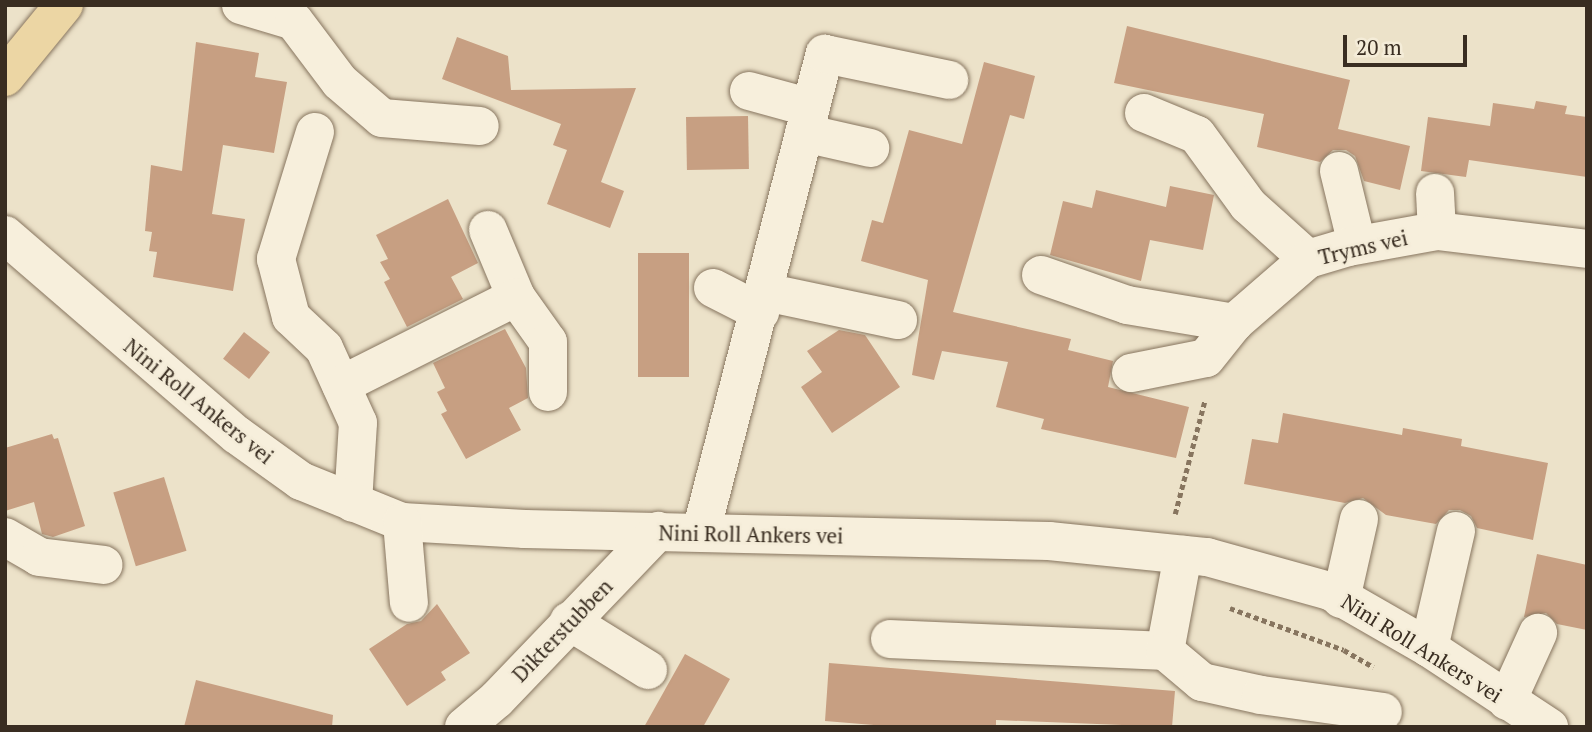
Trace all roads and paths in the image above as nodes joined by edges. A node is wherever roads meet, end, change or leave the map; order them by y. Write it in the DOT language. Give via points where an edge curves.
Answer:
graph roads {
  1 [pos="64,5"];
  2 [pos="241,5"];
  3 [pos="5,76"];
  4 [pos="949,80"];
  5 [pos="749,91"];
  6 [pos="1144,113"];
  7 [pos="808,120"];
  8 [pos="481,126"];
  9 [pos="315,132"];
  10 [pos="870,148"];
  11 [pos="1339,170"];
  12 [pos="1436,193"];
  13 [pos="488,230"];
  14 [pos="1437,231"];
  15 [pos="5,235"];
  16 [pos="1357,245"];
  17 [pos="1587,249"];
  18 [pos="1308,259"];
  19 [pos="1041,275"];
  20 [pos="713,288"];
  21 [pos="516,297"];
  22 [pos="763,302"];
  23 [pos="898,320"];
  24 [pos="1234,323"];
  25 [pos="1206,358"];
  26 [pos="1131,373"];
  27 [pos="341,385"];
  28 [pos="548,392"];
  29 [pos="353,503"];
  30 [pos="1359,519"];
  31 [pos="402,522"];
  32 [pos="659,531"];
  33 [pos="1456,531"];
  34 [pos="701,533"];
  35 [pos="5,537"];
  36 [pos="1176,554"];
  37 [pos="104,565"];
  38 [pos="1341,599"];
  39 [pos="409,603"];
  40 [pos="569,621"];
  41 [pos="1538,633"];
  42 [pos="890,639"];
  43 [pos="1429,648"];
  44 [pos="1166,651"];
  45 [pos="648,670"];
  46 [pos="1507,701"];
  47 [pos="1383,712"];
  48 [pos="485,722"];
  49 [pos="1549,727"];
  1 -- 3 [label="main road"];
  2 -- 8 [label="street" via="294,21 340,82 382,118"];
  4 -- 7 [label="street" via="825,54"];
  5 -- 7 [label="street"];
  6 -- 18 [label="street" via="1197,135 1248,205"];
  7 -- 10 [label="street"];
  7 -- 22 [label="street"];
  9 -- 27 [label="street" via="276,260 291,317 324,348"];
  11 -- 16 [label="street"];
  12 -- 14 [label="street"];
  13 -- 21 [label="street"];
  14 -- 16 [label="street, Tryms vei"];
  14 -- 17 [label="street, Tryms vei"];
  15 -- 29 [label="street, Nini Roll Ankers vei" via="237,435 301,481"];
  16 -- 18 [label="street, Tryms vei"];
  18 -- 24 [label="street, Tryms vei"];
  19 -- 24 [label="street" via="1127,305"];
  20 -- 22 [label="street"];
  21 -- 27 [label="street"];
  21 -- 28 [label="street" via="548,342"];
  22 -- 23 [label="street"];
  22 -- 34 [label="street"];
  24 -- 25 [label="street, Tryms vei"];
  25 -- 26 [label="street"];
  25 -- 36 [label="path" via="1209,387 1171,528"];
  27 -- 29 [label="street" via="358,424"];
  29 -- 31 [label="street, Nini Roll Ankers vei"];
  30 -- 38 [label="street"];
  31 -- 32 [label="street, Nini Roll Ankers vei"];
  31 -- 39 [label="street"];
  32 -- 34 [label="street, Nini Roll Ankers vei"];
  32 -- 40 [label="street, Dikterstubben"];
  33 -- 43 [label="street"];
  34 -- 36 [label="street, Nini Roll Ankers vei" via="1049,541"];
  35 -- 37 [label="street" via="39,557"];
  36 -- 38 [label="street, Nini Roll Ankers vei" via="1305,584"];
  36 -- 44 [label="street"];
  38 -- 43 [label="street, Nini Roll Ankers vei"];
  40 -- 45 [label="street"];
  40 -- 48 [label="street, Dikterstubben"];
  41 -- 46 [label="street"];
  42 -- 44 [label="street"];
  43 -- 46 [label="street, Nini Roll Ankers vei"];
  44 -- 47 [label="street" via="1202,682"];
  46 -- 49 [label="street, Nini Roll Ankers vei"];
}
